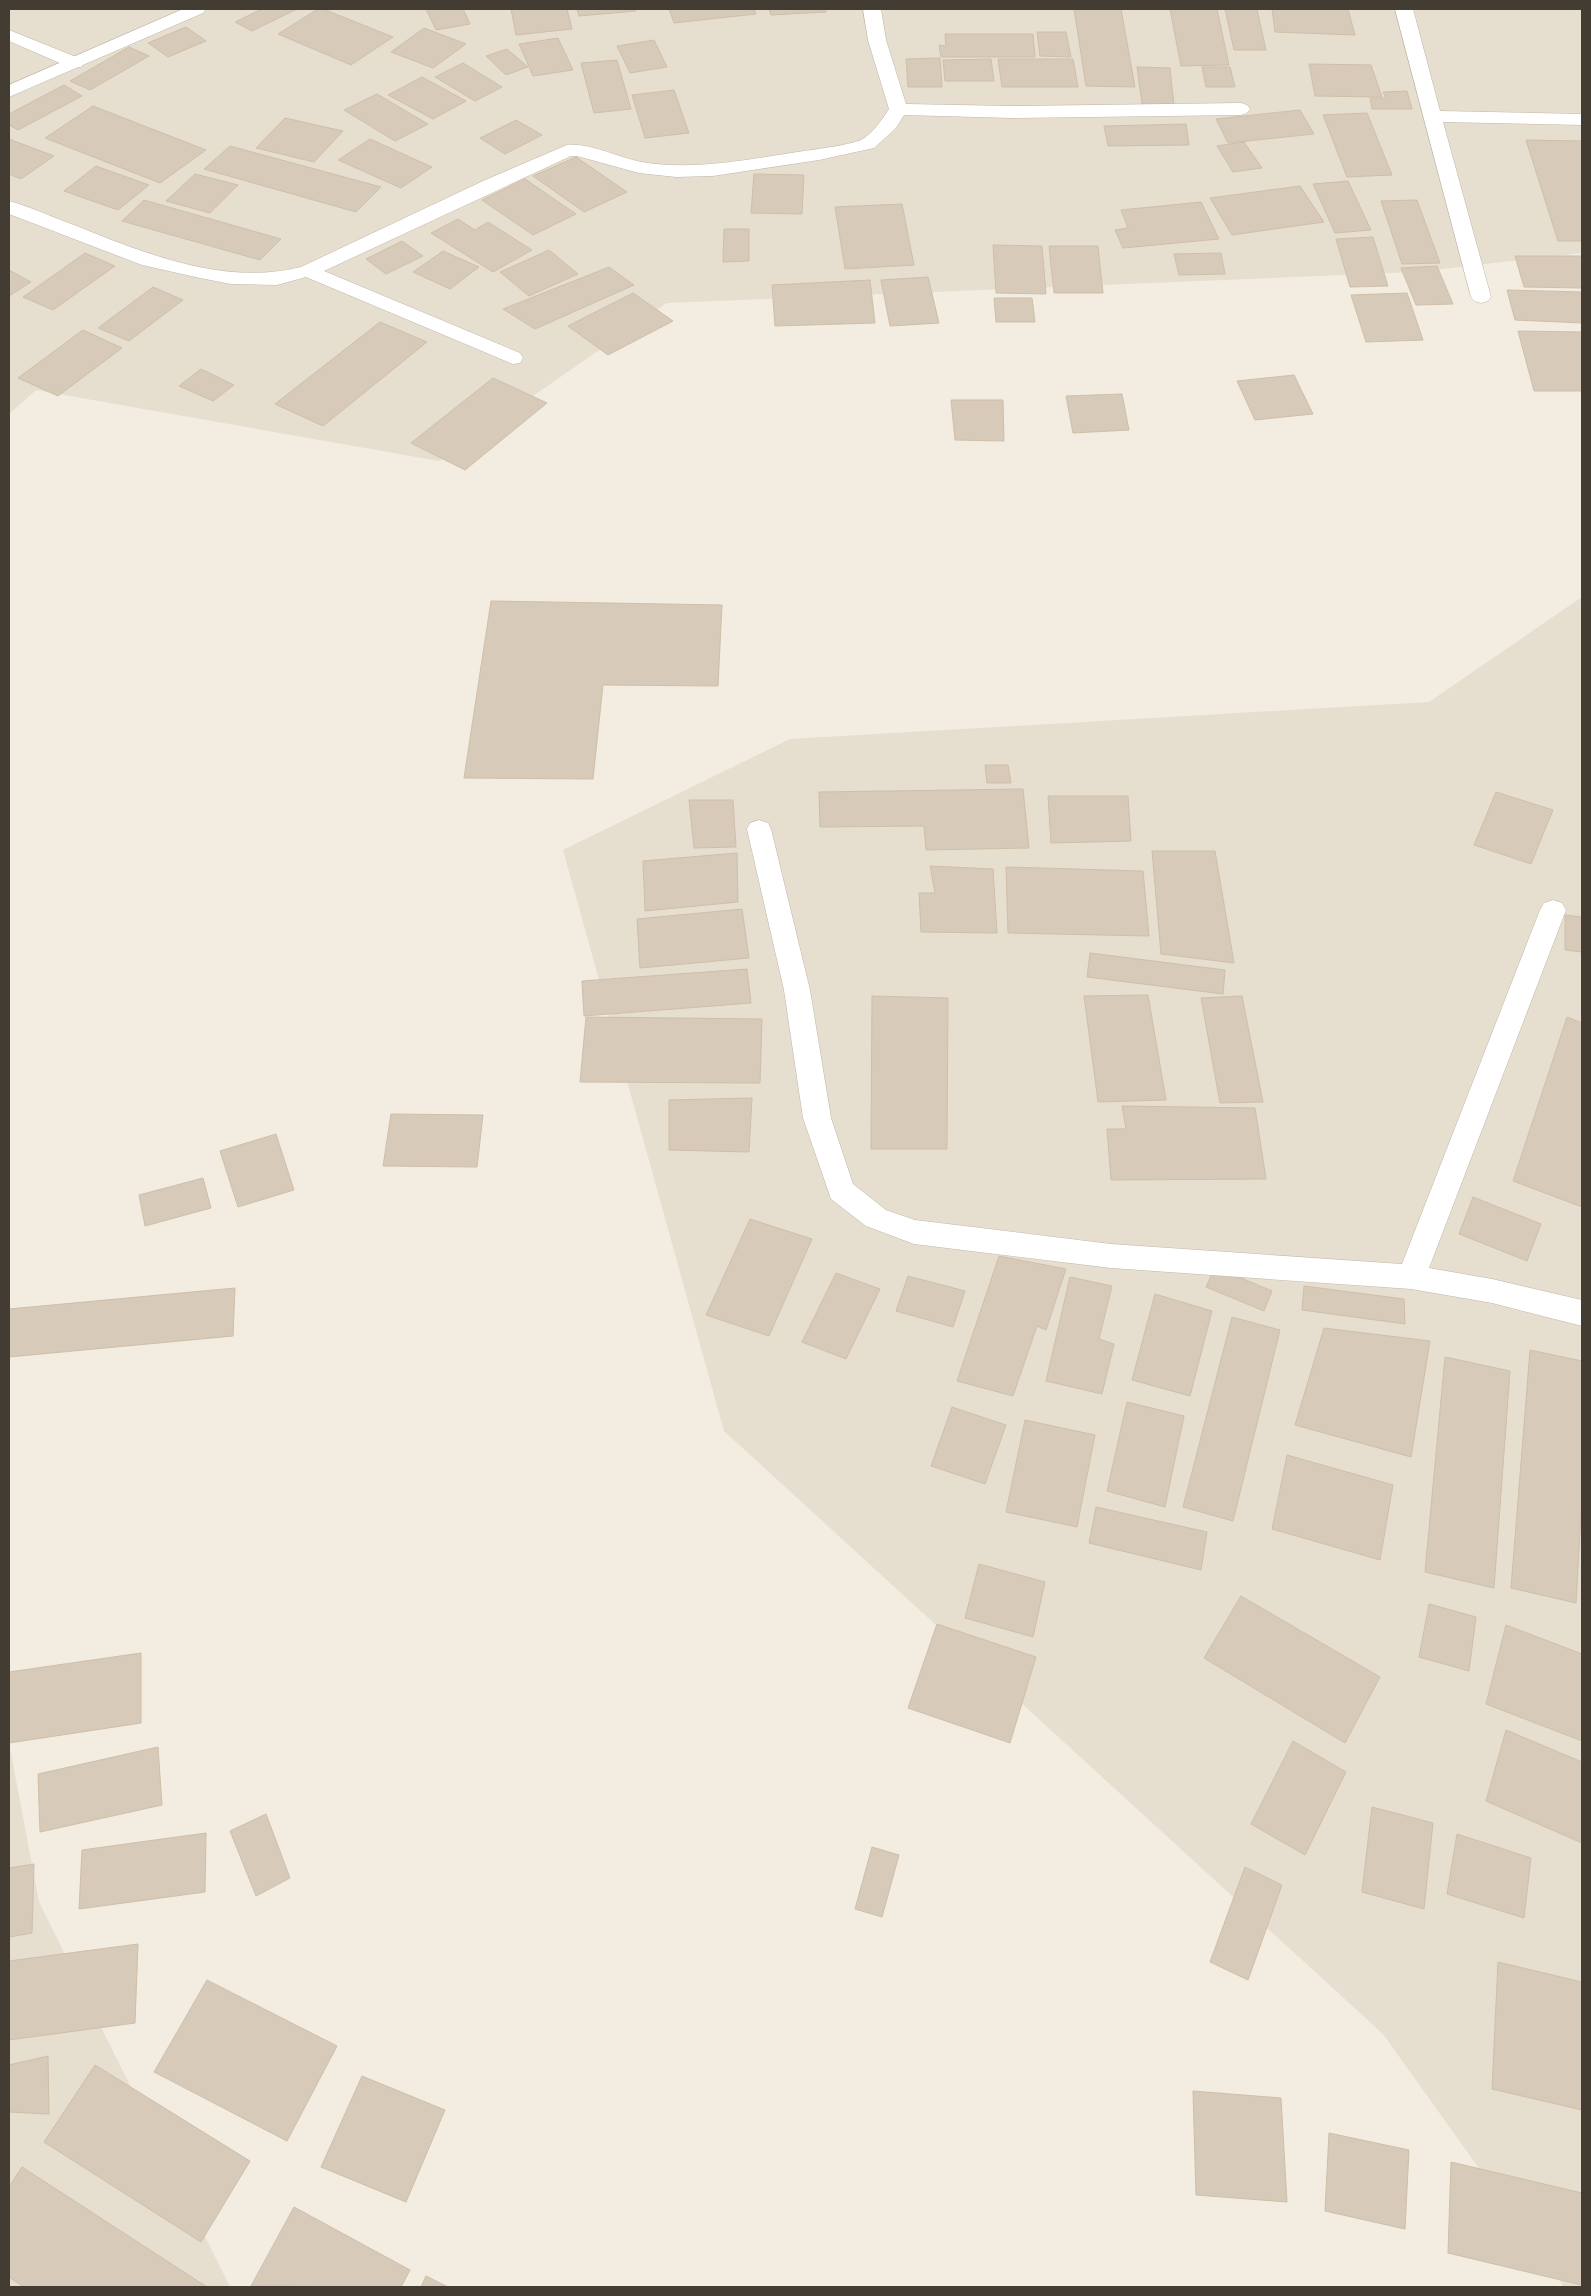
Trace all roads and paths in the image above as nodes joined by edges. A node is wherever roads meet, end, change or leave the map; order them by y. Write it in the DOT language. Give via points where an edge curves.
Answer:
graph roads {
  1 [pos="197,9"];
  2 [pos="872,9"];
  3 [pos="1404,9"];
  4 [pos="9,35"];
  5 [pos="75,63"];
  6 [pos="9,92"];
  7 [pos="898,109"];
  8 [pos="1241,109"];
  9 [pos="1433,116"];
  10 [pos="1582,119"];
  11 [pos="9,207"];
  12 [pos="308,271"];
  13 [pos="1481,297"];
  14 [pos="514,358"];
  15 [pos="759,829"];
  16 [pos="1553,910"];
  17 [pos="1411,1276"];
  18 [pos="1582,1313"];
  1 -- 5 [label="street"];
  2 -- 7 [label="street" via="877,40"];
  3 -- 9 [label="street"];
  4 -- 5 [label="street"];
  5 -- 6 [label="street"];
  7 -- 8 [label="street" via="1012,112"];
  7 -- 12 [label="street" via="889,124 867,144 723,168 676,171 639,168 578,150 567,152"];
  9 -- 10 [label="street"];
  9 -- 13 [label="street"];
  11 -- 12 [label="street" via="149,261 200,272 231,278 277,279"];
  12 -- 14 [label="street"];
  15 -- 17 [label="street" via="797,990 817,1118 841,1191 876,1218 914,1232 1111,1256"];
  16 -- 17 [label="street"];
  17 -- 18 [label="street"];
}
